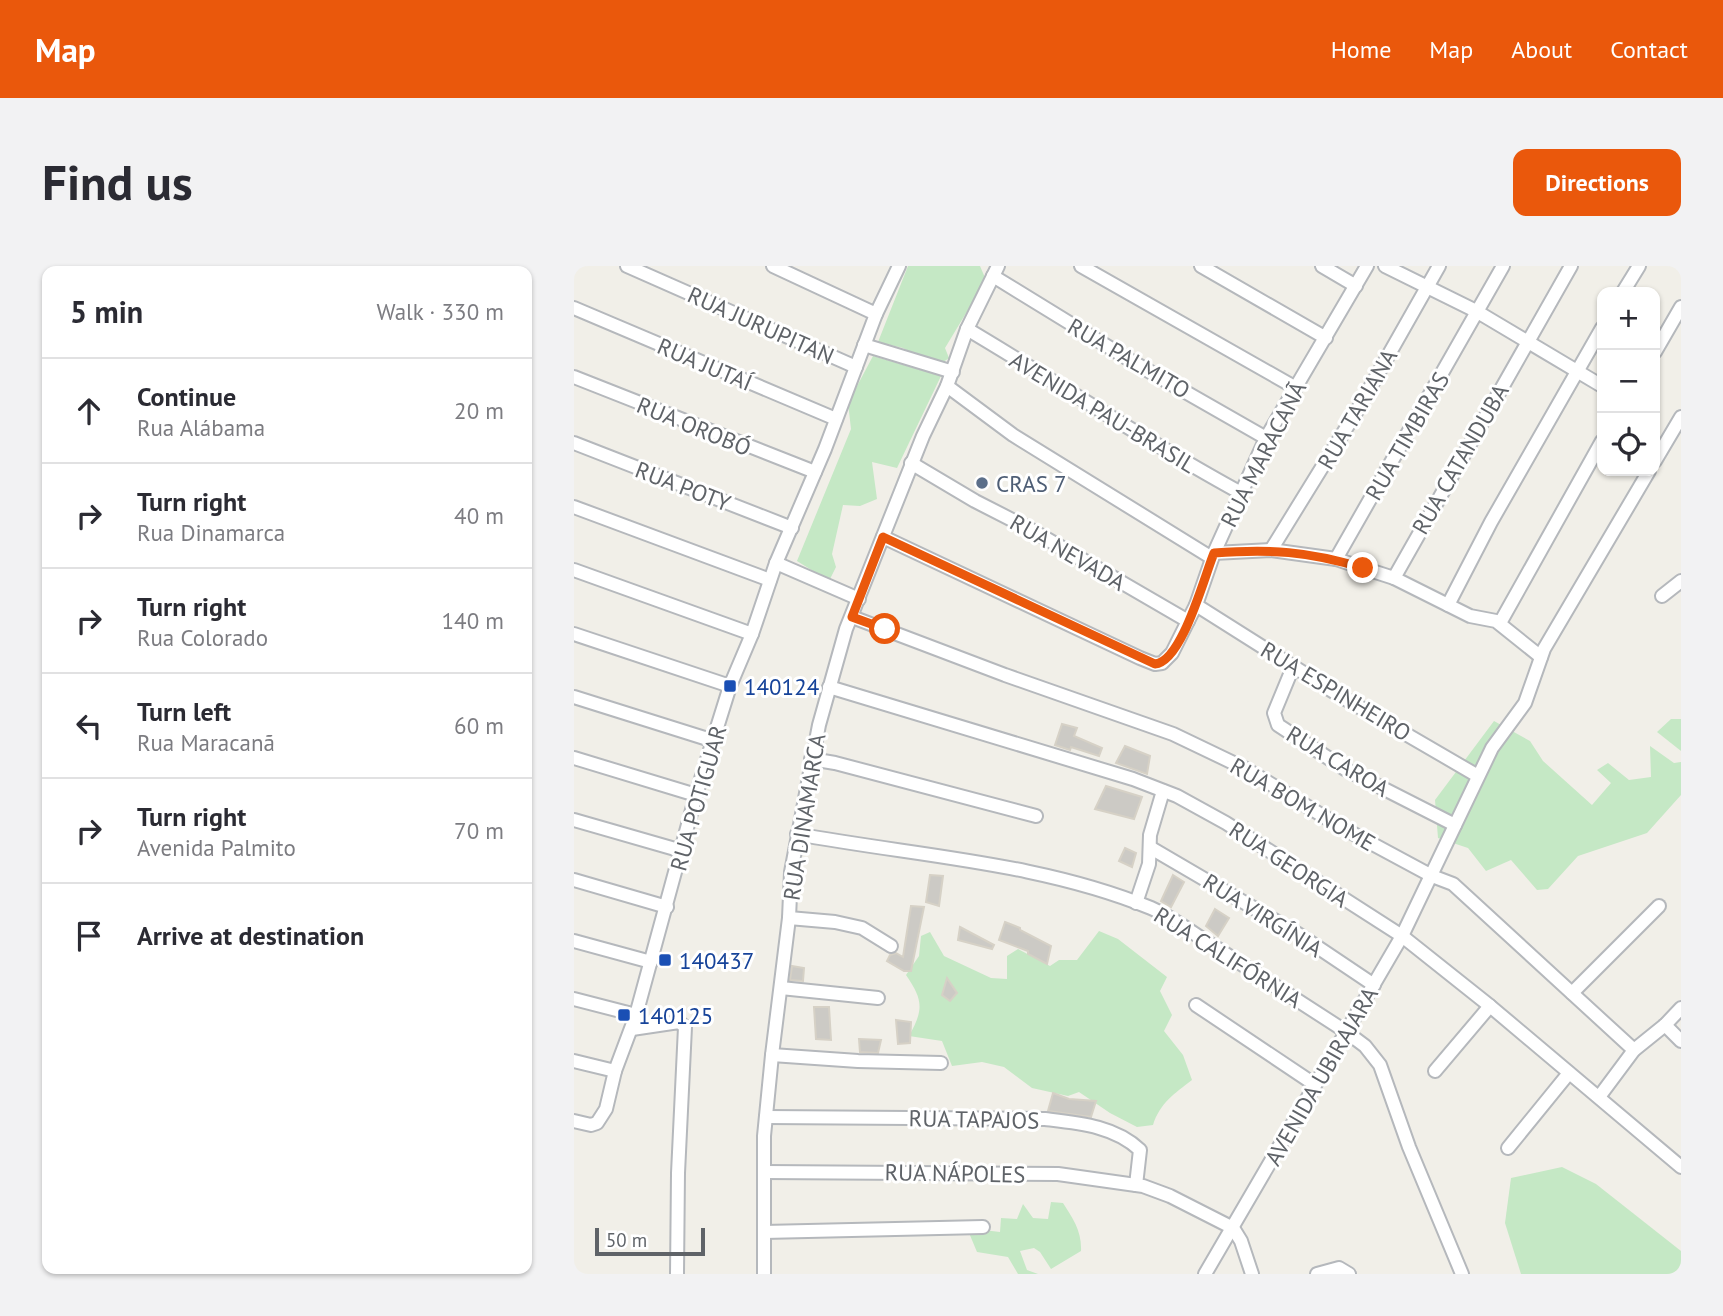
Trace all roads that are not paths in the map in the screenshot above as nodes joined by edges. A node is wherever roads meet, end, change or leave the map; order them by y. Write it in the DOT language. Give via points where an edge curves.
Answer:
graph roads {
  1 [pos="627,266"];
  2 [pos="773,266"];
  3 [pos="898,266"];
  4 [pos="1081,266"];
  5 [pos="1201,266"];
  6 [pos="1322,266"];
  7 [pos="1367,266"];
  8 [pos="1385,266"];
  9 [pos="1439,266"];
  10 [pos="1503,266"];
  11 [pos="1570,266"];
  12 [pos="1639,266"];
  13 [pos="995,271"];
  14 [pos="1356,286"];
  15 [pos="1428,287"];
  16 [pos="1626,287"];
  17 [pos="1681,307"];
  18 [pos="574,308"];
  19 [pos="1476,311"];
  20 [pos="876,314"];
  21 [pos="967,330"];
  22 [pos="1597,337"];
  23 [pos="1326,338"];
  24 [pos="1528,341"];
  25 [pos="864,345"];
  26 [pos="1656,350"];
  27 [pos="856,367"];
  28 [pos="1577,371"];
  29 [pos="953,372"];
  30 [pos="574,377"];
  31 [pos="1597,383"];
  32 [pos="947,386"];
  33 [pos="1296,388"];
  34 [pos="1681,417"];
  35 [pos="836,419"];
  36 [pos="1266,438"];
  37 [pos="574,443"];
  38 [pos="1597,450"];
  39 [pos="1660,453"];
  40 [pos="911,463"];
  41 [pos="815,472"];
  42 [pos="1646,476"];
  43 [pos="1241,493"];
  44 [pos="574,507"];
  45 [pos="792,528"];
  46 [pos="883,537"];
  47 [pos="1271,550"];
  48 [pos="1213,555"];
  49 [pos="1336,559"];
  50 [pos="776,564"];
  51 [pos="574,570"];
  52 [pos="1394,578"];
  53 [pos="770,580"];
  54 [pos="1681,581"];
  55 [pos="1662,596"];
  56 [pos="859,599"];
  57 [pos="1196,605"];
  58 [pos="1448,605"];
  59 [pos="852,617"];
  60 [pos="1188,621"];
  61 [pos="1500,623"];
  62 [pos="574,634"];
  63 [pos="752,634"];
  64 [pos="1541,657"];
  65 [pos="1293,667"];
  66 [pos="730,686"];
  67 [pos="829,687"];
  68 [pos="574,697"];
  69 [pos="714,741"];
  70 [pos="574,758"];
  71 [pos="811,759"];
  72 [pos="1478,776"];
  73 [pos="1163,791"];
  74 [pos="696,795"];
  75 [pos="1036,816"];
  76 [pos="574,820"];
  77 [pos="1455,825"];
  78 [pos="797,834"];
  79 [pos="1151,848"];
  80 [pos="682,851"];
  81 [pos="1432,876"];
  82 [pos="574,880"];
  83 [pos="1136,902"];
  84 [pos="1659,906"];
  85 [pos="667,907"];
  86 [pos="789,918"];
  87 [pos="1402,936"];
  88 [pos="574,941"];
  89 [pos="891,946"];
  90 [pos="651,962"];
  91 [pos="1374,985"];
  92 [pos="781,988"];
  93 [pos="1572,993"];
  94 [pos="878,998"];
  95 [pos="574,999"];
  96 [pos="1196,1005"];
  97 [pos="1490,1006"];
  98 [pos="1681,1008"];
  99 [pos="636,1015"];
  100 [pos="1665,1025"];
  101 [pos="632,1029"];
  102 [pos="1345,1031"];
  103 [pos="1681,1041"];
  104 [pos="1634,1050"];
  105 [pos="772,1055"];
  106 [pos="574,1061"];
  107 [pos="941,1063"];
  108 [pos="615,1071"];
  109 [pos="1435,1071"];
  110 [pos="1569,1073"];
  111 [pos="1314,1084"];
  112 [pos="1599,1097"];
  113 [pos="766,1116"];
  114 [pos="577,1122"];
  115 [pos="1508,1148"];
  116 [pos="1681,1167"];
  117 [pos="765,1172"];
  118 [pos="1140,1185"];
  119 [pos="983,1227"];
  120 [pos="1233,1228"];
  121 [pos="764,1232"];
  122 [pos="677,1274"];
  123 [pos="765,1274"];
  124 [pos="1205,1274"];
  125 [pos="1252,1274"];
  126 [pos="1317,1274"];
  127 [pos="1349,1274"];
  128 [pos="1462,1274"];
  1 -- 27 [label="street, RUA JURUPITAN"];
  2 -- 20 [label="street"];
  3 -- 20 [label="street, RUA POTIGUAR"];
  4 -- 33 [label="street"];
  5 -- 23 [label="street"];
  6 -- 14 [label="street"];
  7 -- 14 [label="street, RUA MARACANÃ"];
  8 -- 15 [label="street"];
  9 -- 15 [label="street, RUA TARIANA"];
  10 -- 19 [label="street, RUA TIMBIRAS"];
  11 -- 24 [label="street, RUA CATANDUBA"];
  12 -- 16 [label="street"];
  13 -- 21 [label="street, RUA DINAMARCA"];
  13 -- 36 [label="street, RUA PALMITO" via="1133,362"];
  14 -- 23 [label="street, RUA MARACANÃ"];
  15 -- 19 [label="street"];
  15 -- 47 [label="street, RUA TARIANA"];
  17 -- 26 [label="street"];
  18 -- 35 [label="street, RUA JUTAÍ"];
  19 -- 24 [label="street"];
  19 -- 49 [label="street, RUA TIMBIRAS"];
  20 -- 25 [label="street, RUA POTIGUAR"];
  21 -- 29 [label="street, RUA DINAMARCA"];
  21 -- 43 [label="street, AVENIDA PAU-BRASIL"];
  22 -- 28 [label="street"];
  23 -- 33 [label="street, RUA MARACANÃ"];
  24 -- 28 [label="street"];
  24 -- 52 [label="street, RUA CATANDUBA"];
  25 -- 27 [label="street, RUA POTIGUAR"];
  25 -- 29 [label="street"];
  27 -- 35 [label="street, RUA POTIGUAR"];
  28 -- 31 [label="street"];
  28 -- 58 [label="street"];
  29 -- 32 [label="street, RUA DINAMARCA"];
  30 -- 41 [label="street, RUA OROBÓ"];
  32 -- 40 [label="street, RUA DINAMARCA"];
  32 -- 48 [label="street" via="1013,435"];
  33 -- 36 [label="street, RUA MARACANÃ"];
  34 -- 39 [label="street"];
  35 -- 41 [label="street, RUA POTIGUAR"];
  36 -- 43 [label="street, RUA MARACANÃ"];
  37 -- 45 [label="street, RUA POTY"];
  38 -- 61 [label="street"];
  40 -- 46 [label="street, RUA DINAMARCA"];
  40 -- 60 [label="street, RUA NEVADA"];
  41 -- 45 [label="street, RUA POTIGUAR"];
  42 -- 64 [label="street, AVENIDA UBIRAJARA"];
  43 -- 48 [label="street, RUA MARACANÃ"];
  44 -- 53 [label="street"];
  45 -- 50 [label="street, RUA POTIGUAR"];
  46 -- 56 [label="street, RUA DINAMARCA"];
  46 -- 60 [label="street, RUA MARACANÃ" via="1155,664 1167,660"];
  47 -- 48 [label="street"];
  47 -- 49 [label="street"];
  48 -- 57 [label="street, RUA MARACANÃ"];
  49 -- 52 [label="street"];
  50 -- 53 [label="street, RUA POTIGUAR"];
  50 -- 56 [label="street"];
  51 -- 63 [label="street"];
  52 -- 58 [label="street"];
  53 -- 63 [label="street, RUA POTIGUAR"];
  54 -- 55 [label="street"];
  56 -- 59 [label="street, RUA DINAMARCA"];
  57 -- 60 [label="street, RUA MARACANÃ"];
  57 -- 65 [label="street, RUA ESPINHEIRO"];
  58 -- 61 [label="street"];
  59 -- 67 [label="street, RUA DINAMARCA"];
  59 -- 81 [label="street, RUA BOM NOME" via="1173,734 1245,769"];
  61 -- 64 [label="street"];
  62 -- 66 [label="street"];
  63 -- 66 [label="street, RUA POTIGUAR"];
  64 -- 72 [label="street, AVENIDA UBIRAJARA" via="1525,703 1504,729"];
  65 -- 72 [label="street, RUA ESPINHEIRO"];
  65 -- 77 [label="street, RUA CAROA" via="1274,713 1278,725 1345,769"];
  66 -- 69 [label="street, RUA POTIGUAR"];
  67 -- 71 [label="street, RUA DINAMARCA"];
  67 -- 73 [label="street, RUA GEORGIA"];
  68 -- 69 [label="street"];
  69 -- 74 [label="street, RUA POTIGUAR"];
  70 -- 74 [label="street"];
  71 -- 75 [label="street"];
  71 -- 78 [label="street, RUA DINAMARCA"];
  72 -- 77 [label="street, AVENIDA UBIRAJARA"];
  73 -- 79 [label="street" via="1150,835"];
  73 -- 87 [label="street, RUA GEORGIA" via="1226,823"];
  74 -- 80 [label="street, RUA POTIGUAR"];
  76 -- 80 [label="street"];
  77 -- 81 [label="street, AVENIDA UBIRAJARA"];
  78 -- 83 [label="street, RUA CALIFÓRNIA" via="1042,875"];
  78 -- 86 [label="street, RUA DINAMARCA"];
  79 -- 83 [label="street"];
  79 -- 91 [label="street, RUA VIRGÍNIA" via="1298,934"];
  80 -- 85 [label="street, RUA POTIGUAR"];
  81 -- 87 [label="street, AVENIDA UBIRAJARA"];
  81 -- 93 [label="street, RUA BOM NOME" via="1462,891"];
  82 -- 85 [label="street"];
  83 -- 102 [label="street, RUA CALIFÓRNIA"];
  84 -- 93 [label="street"];
  85 -- 90 [label="street, RUA POTIGUAR"];
  86 -- 89 [label="street" via="862,928"];
  86 -- 92 [label="street, RUA DINAMARCA"];
  87 -- 91 [label="street, AVENIDA UBIRAJARA"];
  87 -- 97 [label="street, RUA GEORGIA"];
  88 -- 90 [label="street"];
  90 -- 99 [label="street, RUA POTIGUAR"];
  91 -- 102 [label="street, AVENIDA UBIRAJARA"];
  92 -- 94 [label="street"];
  92 -- 105 [label="street, RUA DINAMARCA"];
  93 -- 104 [label="street, RUA BOM NOME"];
  95 -- 99 [label="street"];
  96 -- 111 [label="street"];
  97 -- 109 [label="street"];
  97 -- 110 [label="street, RUA GEORGIA"];
  98 -- 100 [label="street"];
  99 -- 101 [label="street, RUA POTIGUAR"];
  100 -- 103 [label="street"];
  100 -- 104 [label="street"];
  101 -- 108 [label="street, RUA POTIGUAR"];
  101 -- 122 [label="street" via="679,1022 685,1027"];
  102 -- 111 [label="street, AVENIDA UBIRAJARA"];
  102 -- 128 [label="street, RUA CALIFÓRNIA" via="1380,1065"];
  104 -- 112 [label="street"];
  105 -- 107 [label="street"];
  105 -- 113 [label="street, RUA DINAMARCA"];
  106 -- 108 [label="street"];
  108 -- 114 [label="street, RUA POTIGUAR" via="602,1118 592,1125"];
  110 -- 112 [label="street, RUA GEORGIA"];
  110 -- 115 [label="street"];
  111 -- 120 [label="street, AVENIDA UBIRAJARA"];
  112 -- 116 [label="street, RUA GEORGIA"];
  113 -- 117 [label="street, RUA DINAMARCA"];
  113 -- 118 [label="street, RUA TAPAJOS" via="1081,1123 1120,1134 1140,1150"];
  117 -- 118 [label="street, RUA NÁPOLES" via="1058,1174"];
  117 -- 121 [label="street, RUA DINAMARCA"];
  118 -- 120 [label="street, RUA NÁPOLES"];
  119 -- 121 [label="street"];
  120 -- 124 [label="street, AVENIDA UBIRAJARA"];
  120 -- 125 [label="street"];
  121 -- 123 [label="street, RUA DINAMARCA"];
  126 -- 127 [label="street" via="1339,1268"];
}
